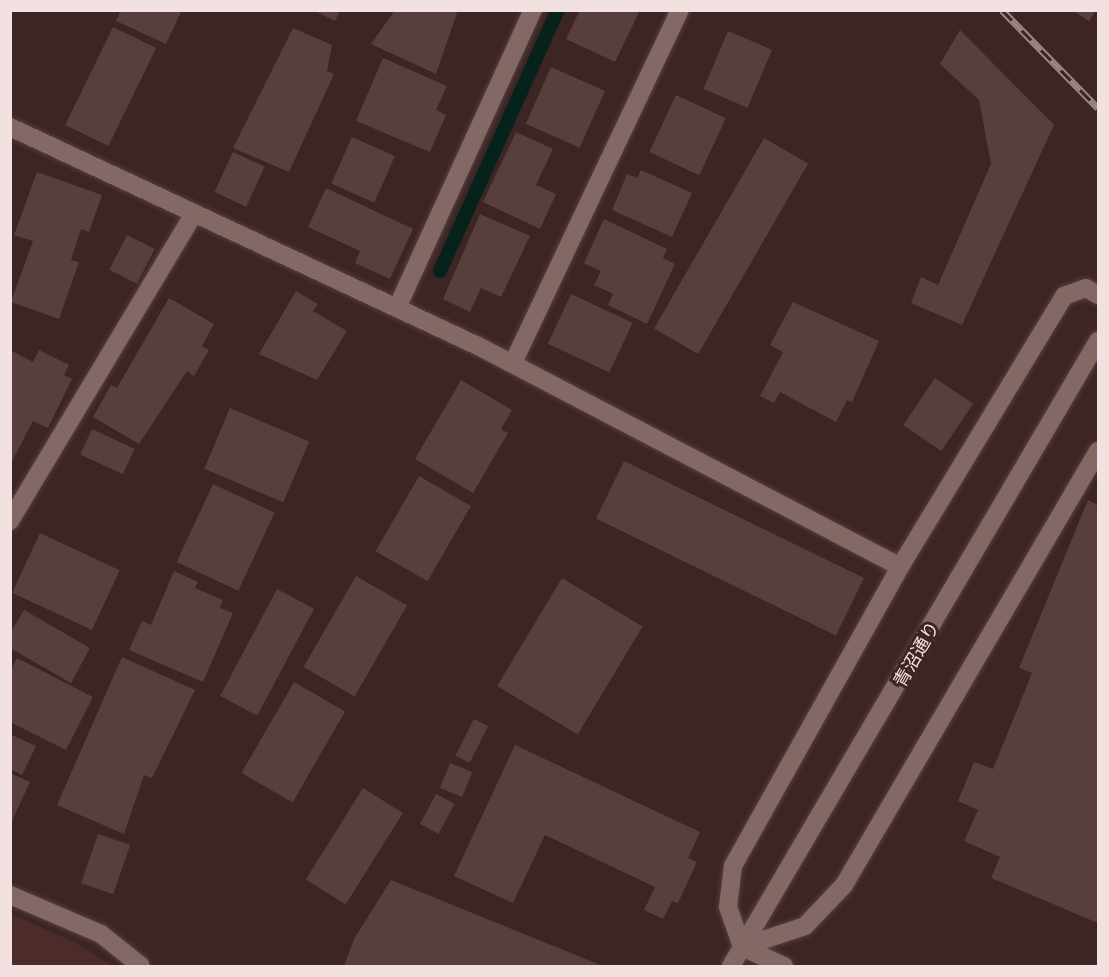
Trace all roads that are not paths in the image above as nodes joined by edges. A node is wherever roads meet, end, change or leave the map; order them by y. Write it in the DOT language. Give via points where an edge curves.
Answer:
graph roads {
  1 [pos="533,10"];
  2 [pos="680,10"];
  3 [pos="10,127"];
  4 [pos="193,214"];
  5 [pos="1098,295"];
  6 [pos="397,308"];
  7 [pos="1098,341"];
  8 [pos="513,363"];
  9 [pos="1098,452"];
  10 [pos="10,521"];
  11 [pos="900,567"];
  12 [pos="10,895"];
  13 [pos="742,947"];
  14 [pos="141,966"];
  15 [pos="731,966"];
  16 [pos="784,966"];
  1 -- 6 [label="street"];
  2 -- 8 [label="street"];
  3 -- 4 [label="street"];
  4 -- 6 [label="street"];
  4 -- 10 [label="street"];
  5 -- 11 [label="street" via="1086,288 1064,296"];
  6 -- 8 [label="street"];
  7 -- 13 [label="street, 青沼通り"];
  8 -- 11 [label="street"];
  9 -- 13 [label="street" via="844,885 805,926"];
  11 -- 13 [label="street" via="733,866 728,907"];
  12 -- 14 [label="street" via="101,934"];
  13 -- 15 [label="street, 青沼通り"];
  13 -- 16 [label="street"];
}
